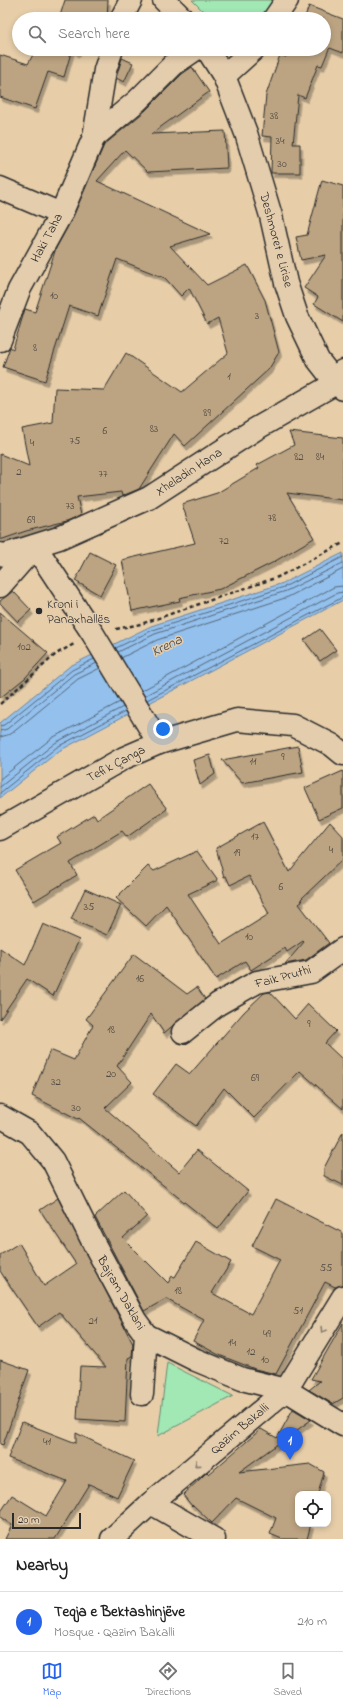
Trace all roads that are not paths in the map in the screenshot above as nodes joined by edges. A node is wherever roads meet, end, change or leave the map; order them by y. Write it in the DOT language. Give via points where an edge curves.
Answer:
graph roads {
  1 [pos="131,0"];
  2 [pos="164,0"];
  3 [pos="286,0"];
  4 [pos="125,12"];
  5 [pos="176,12"];
  6 [pos="278,12"];
  7 [pos="110,56"];
  8 [pos="186,56"];
  9 [pos="211,56"];
  10 [pos="246,56"];
  11 [pos="224,76"];
  12 [pos="94,137"];
  13 [pos="0,188"];
  14 [pos="61,214"];
  15 [pos="0,340"];
  16 [pos="341,381"];
  17 [pos="35,546"];
  18 [pos="0,554"];
  19 [pos="0,586"];
  20 [pos="159,743"];
  21 [pos="338,749"];
  22 [pos="0,829"];
  23 [pos="343,949"];
  24 [pos="183,1032"];
  25 [pos="0,1116"];
  26 [pos="343,1297"];
  27 [pos="146,1335"];
  28 [pos="286,1390"];
  29 [pos="142,1394"];
  30 [pos="343,1425"];
  31 [pos="151,1503"];
  32 [pos="112,1539"];
  33 [pos="214,1539"];
  1 -- 4 [label="street"];
  2 -- 5 [label="street"];
  3 -- 6 [label="street"];
  7 -- 12 [label="street, Haki Taha"];
  8 -- 12 [label="street, Haki Taha"];
  9 -- 11 [label="street, Deshmoret e Lirise"];
  10 -- 11 [label="street"];
  11 -- 16 [label="street, Deshmoret e Lirise" via="246,133 271,216 296,316 318,360"];
  12 -- 14 [label="street, Haki Taha"];
  13 -- 14 [label="street"];
  14 -- 15 [label="street, Haki Taha" via="19,290"];
  16 -- 17 [label="street, Xheladin Hana" via="254,430 149,498"];
  17 -- 18 [label="street, Xheladin Hana" via="5,555"];
  17 -- 19 [label="street"];
  17 -- 20 [label="street" via="93,634"];
  20 -- 21 [label="street, Tefik Çanga" via="237,720 293,725"];
  20 -- 22 [label="street, Tefik Çanga" via="124,758"];
  23 -- 24 [label="street, Faik Pruthi" via="311,972 257,982 218,1004"];
  25 -- 27 [label="street, Bajram Daklani" via="30,1133 53,1161 103,1262"];
  26 -- 28 [label="street, Qazim Bakalli, one-way"];
  27 -- 28 [label="street, Bajram Daklani" via="242,1379"];
  27 -- 29 [label="street"];
  28 -- 30 [label="street, Bajram Daklani"];
  28 -- 31 [label="street, Qazim Bakalli, one-way"];
  31 -- 32 [label="street, Qazim Bakalli"];
  31 -- 33 [label="street"];
}
